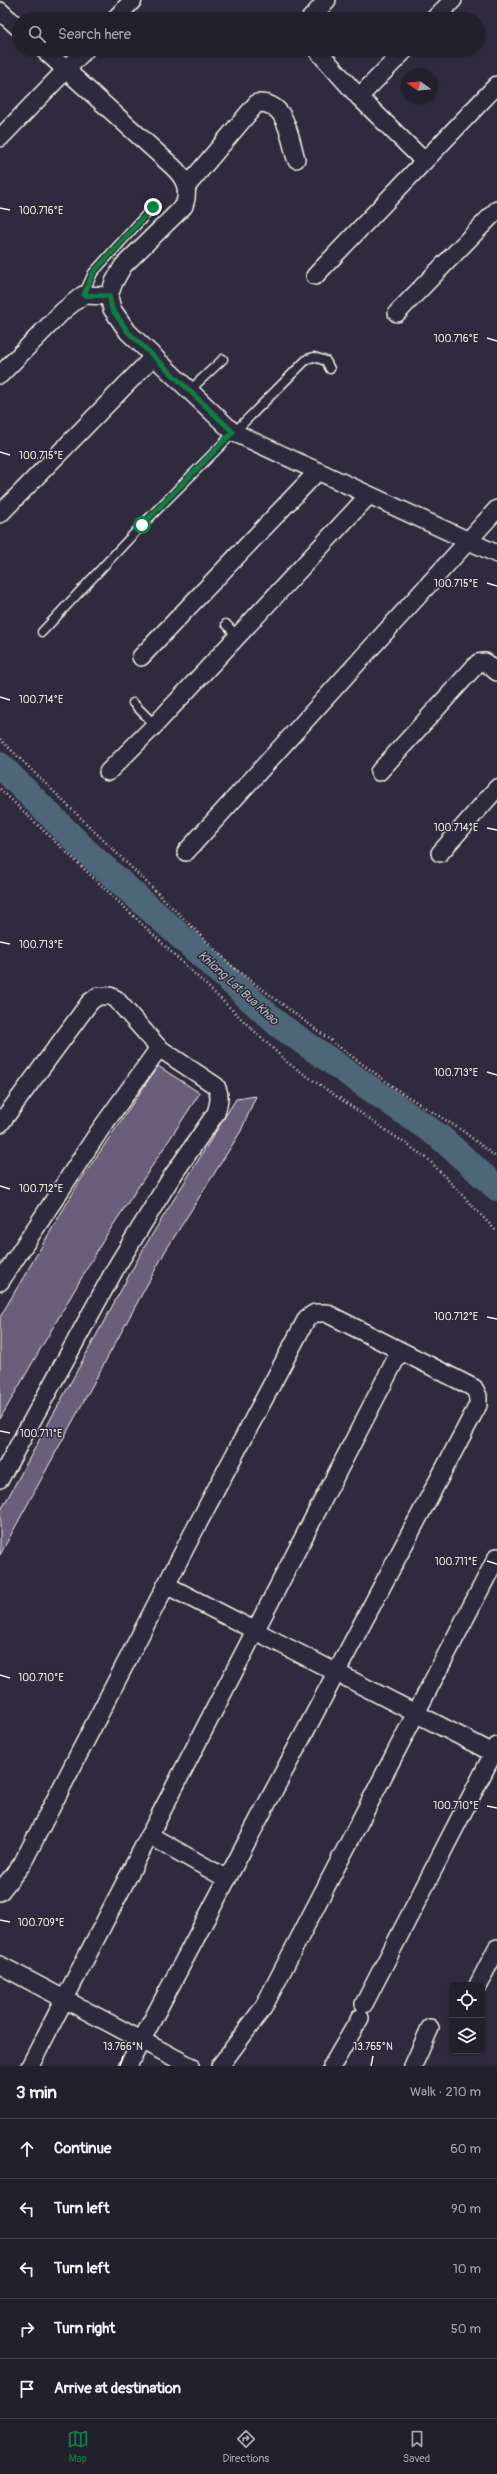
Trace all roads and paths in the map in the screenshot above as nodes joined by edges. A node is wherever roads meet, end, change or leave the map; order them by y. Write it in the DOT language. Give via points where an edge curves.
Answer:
graph roads {
  1 [pos="133,0"];
  2 [pos="327,0"];
  3 [pos="453,0"];
  4 [pos="0,11"];
  5 [pos="122,12"];
  6 [pos="316,12"];
  7 [pos="441,12"];
  8 [pos="12,22"];
  9 [pos="51,56"];
  10 [pos="79,56"];
  11 [pos="322,56"];
  12 [pos="399,56"];
  13 [pos="66,70"];
  14 [pos="497,84"];
  15 [pos="359,97"];
  16 [pos="0,138"];
  17 [pos="296,159"];
  18 [pos="424,161"];
  19 [pos="187,186"];
  20 [pos="153,207"];
  21 [pos="497,210"];
  22 [pos="315,276"];
  23 [pos="84,295"];
  24 [pos="109,296"];
  25 [pos="397,313"];
  26 [pos="154,356"];
  27 [pos="223,359"];
  28 [pos="330,369"];
  29 [pos="0,375"];
  30 [pos="190,390"];
  31 [pos="233,432"];
  32 [pos="317,472"];
  33 [pos="368,496"];
  34 [pos="497,509"];
  35 [pos="0,514"];
  36 [pos="467,542"];
  37 [pos="497,554"];
  38 [pos="226,624"];
  39 [pos="42,632"];
  40 [pos="238,636"];
  41 [pos="141,657"];
  42 [pos="497,672"];
  43 [pos="133,703"];
  44 [pos="155,725"];
  45 [pos="0,739"];
  46 [pos="108,772"];
  47 [pos="379,772"];
  48 [pos="497,788"];
  49 [pos="0,789"];
  50 [pos="186,852"];
  51 [pos="440,854"];
  52 [pos="159,1048"];
  53 [pos="0,1124"];
  54 [pos="497,1158"];
  55 [pos="497,1232"];
  56 [pos="0,1282"];
  57 [pos="400,1351"];
  58 [pos="0,1479"];
  59 [pos="497,1557"];
  60 [pos="166,1585"];
  61 [pos="255,1629"];
  62 [pos="337,1670"];
  63 [pos="416,1712"];
  64 [pos="496,1751"];
  65 [pos="149,1835"];
  66 [pos="226,1879"];
  67 [pos="0,1892"];
  68 [pos="497,1948"];
  69 [pos="0,1965"];
  70 [pos="480,1982"];
  71 [pos="64,1999"];
  72 [pos="430,2028"];
  73 [pos="141,2041"];
  74 [pos="30,2066"];
  75 [pos="128,2066"];
  76 [pos="190,2066"];
  77 [pos="220,2066"];
  78 [pos="332,2066"];
  79 [pos="413,2066"];
  1 -- 5 [label="street"];
  2 -- 6 [label="street"];
  3 -- 7 [label="street"];
  4 -- 8 [label="street"];
  9 -- 13 [label="street"];
  10 -- 13 [label="street"];
  11 -- 15 [label="street"];
  12 -- 15 [label="street"];
  13 -- 16 [label="street"];
  13 -- 19 [label="street" via="172,166"];
  14 -- 18 [label="street"];
  15 -- 18 [label="street"];
  17 -- 19 [label="street" via="282,113 270,103 257,103"];
  18 -- 22 [label="street"];
  19 -- 24 [label="street" via="184,206 123,266"];
  20 -- 23 [label="lane" via="93,273"];
  21 -- 25 [label="street"];
  23 -- 24 [label="street"];
  23 -- 29 [label="street" via="63,311"];
  24 -- 26 [label="street" via="112,309 128,332"];
  26 -- 30 [label="street"];
  26 -- 35 [label="street"];
  27 -- 30 [label="lane"];
  28 -- 31 [label="lane" via="326,361 314,357 307,359"];
  30 -- 31 [label="street"];
  31 -- 32 [label="street"];
  31 -- 39 [label="lane"];
  32 -- 33 [label="street"];
  32 -- 41 [label="street"];
  33 -- 36 [label="street"];
  33 -- 40 [label="street"];
  34 -- 36 [label="street"];
  36 -- 37 [label="street"];
  36 -- 50 [label="street"];
  38 -- 40 [label="lane"];
  40 -- 44 [label="street"];
  42 -- 47 [label="street" via="485,662 478,663"];
  43 -- 44 [label="lane"];
  44 -- 46 [label="street"];
  45 -- 54 [label="path" via="234,968 402,1093 463,1130"];
  48 -- 51 [label="street"];
  49 -- 55 [label="path" via="288,1063 428,1159"];
  52 -- 53 [label="street" via="116,999 98,996 90,1002"];
  52 -- 56 [label="street" via="100,1130"];
  52 -- 58 [label="street" via="216,1086 219,1103 216,1113 171,1178 118,1264"];
  57 -- 60 [label="street" via="326,1313 315,1313 307,1318"];
  57 -- 61 [label="street"];
  57 -- 62 [label="street" via="474,1388 478,1396 478,1405"];
  59 -- 63 [label="street"];
  60 -- 61 [label="street"];
  60 -- 67 [label="street" via="22,1864"];
  61 -- 62 [label="street"];
  61 -- 65 [label="street"];
  62 -- 63 [label="street"];
  62 -- 66 [label="street"];
  63 -- 64 [label="street"];
  63 -- 77 [label="street" via="263,2008"];
  64 -- 78 [label="street"];
  65 -- 66 [label="street"];
  65 -- 71 [label="street"];
  66 -- 73 [label="street"];
  68 -- 70 [label="street"];
  69 -- 71 [label="street"];
  71 -- 73 [label="street"];
  71 -- 74 [label="street"];
  72 -- 79 [label="street"];
  73 -- 75 [label="street"];
  73 -- 76 [label="street"];
}
